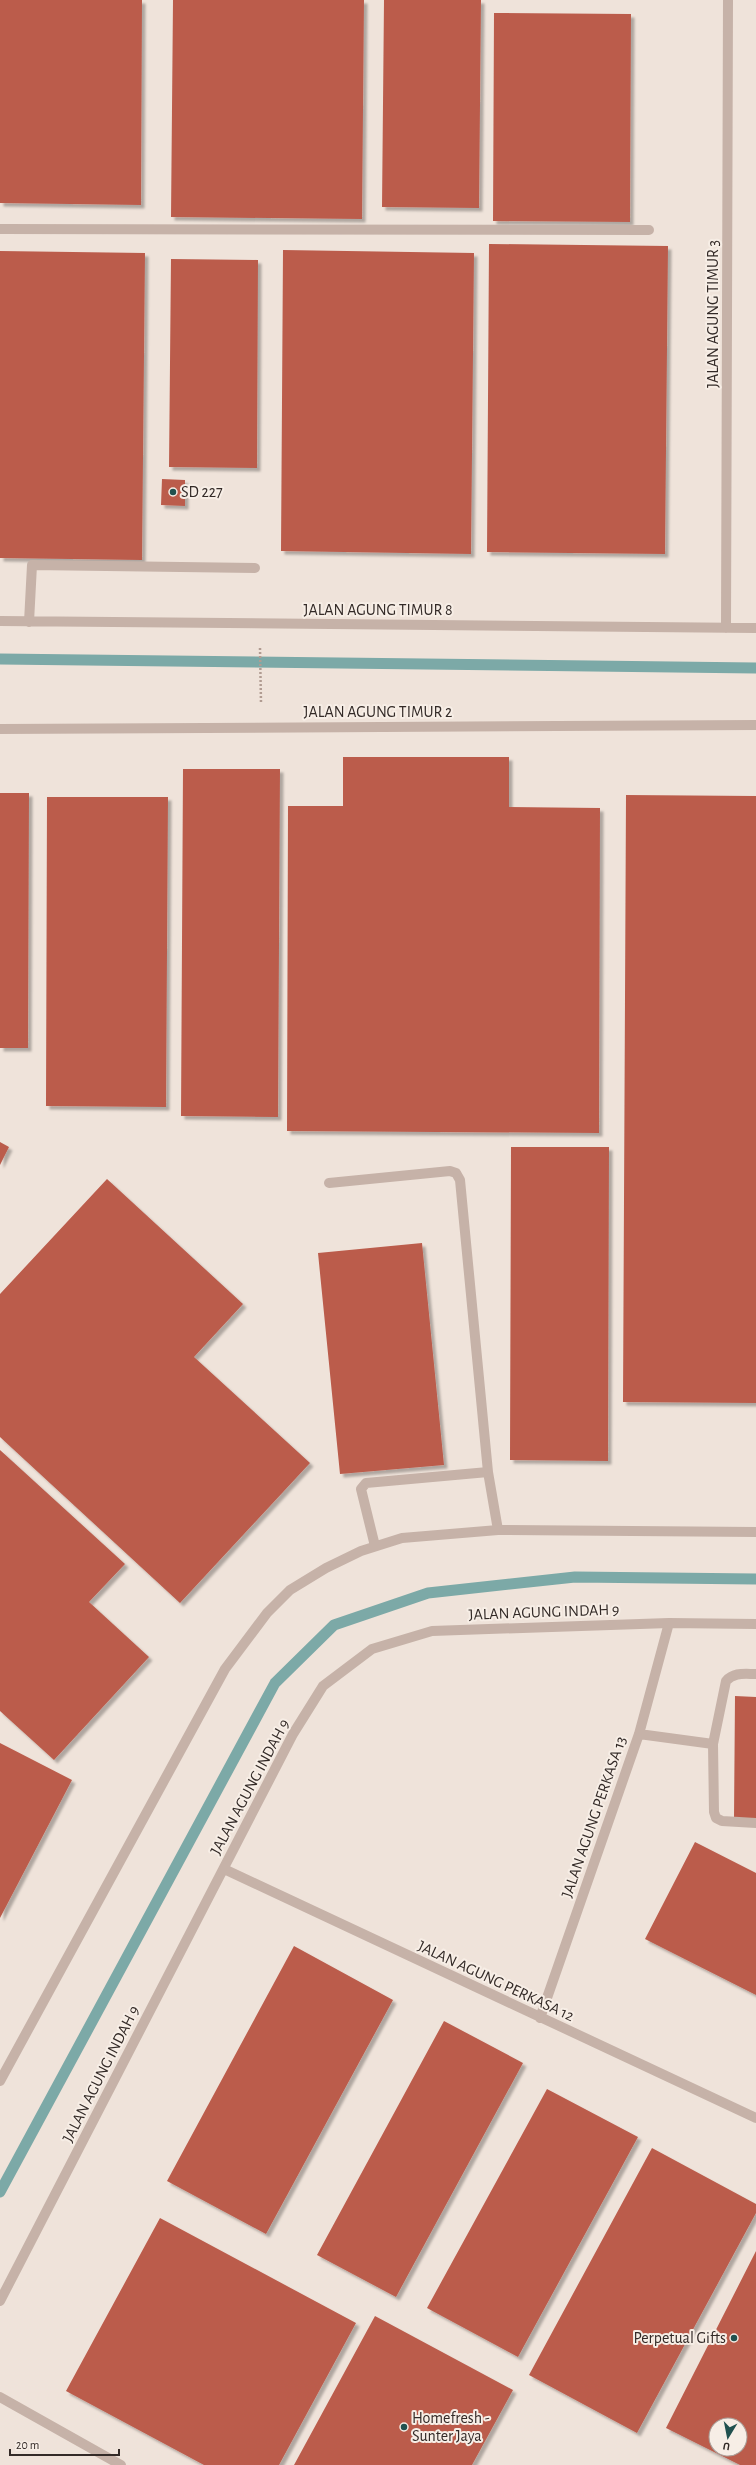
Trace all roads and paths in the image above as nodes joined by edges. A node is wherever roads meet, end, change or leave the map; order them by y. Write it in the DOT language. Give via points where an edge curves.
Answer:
graph roads {
  1 [pos="728,0"];
  2 [pos="0,229"];
  3 [pos="649,230"];
  4 [pos="255,568"];
  5 [pos="0,621"];
  6 [pos="29,622"];
  7 [pos="726,628"];
  8 [pos="756,628"];
  9 [pos="260,653"];
  10 [pos="261,680"];
  11 [pos="756,725"];
  12 [pos="0,729"];
  13 [pos="329,1184"];
  14 [pos="488,1472"];
  15 [pos="498,1530"];
  16 [pos="756,1532"];
  17 [pos="375,1546"];
  18 [pos="669,1623"];
  19 [pos="756,1624"];
  20 [pos="756,1674"];
  21 [pos="639,1734"];
  22 [pos="713,1744"];
  23 [pos="756,1824"];
  24 [pos="224,1869"];
  25 [pos="540,2018"];
  26 [pos="0,2081"];
  27 [pos="756,2118"];
  28 [pos="0,2301"];
  29 [pos="0,2397"];
  30 [pos="121,2465"];
  1 -- 7 [label="street, JALAN AGUNG TIMUR 3"];
  2 -- 3 [label="street"];
  4 -- 6 [label="street" via="32,565"];
  5 -- 6 [label="street, JALAN AGUNG TIMUR 8"];
  6 -- 7 [label="street, JALAN AGUNG TIMUR 8"];
  7 -- 8 [label="street, JALAN AGUNG TIMUR 8"];
  9 -- 10 [label="path"];
  11 -- 12 [label="street, JALAN AGUNG TIMUR 2"];
  13 -- 14 [label="street" via="450,1171 456,1173 460,1180"];
  14 -- 15 [label="street"];
  14 -- 17 [label="street" via="366,1483 361,1489"];
  15 -- 16 [label="street"];
  15 -- 17 [label="street" via="402,1538"];
  17 -- 26 [label="street" via="326,1568 290,1590 267,1613 225,1669"];
  18 -- 19 [label="street, JALAN AGUNG INDAH 9"];
  18 -- 21 [label="street, JALAN AGUNG PERKASA 13"];
  18 -- 24 [label="street, JALAN AGUNG INDAH 9" via="432,1631 372,1649 323,1686 293,1734"];
  20 -- 22 [label="street" via="738,1674 726,1681"];
  21 -- 22 [label="street"];
  21 -- 25 [label="street, JALAN AGUNG PERKASA 13"];
  22 -- 23 [label="street" via="716,1818 722,1821"];
  24 -- 25 [label="street, JALAN AGUNG PERKASA 12"];
  24 -- 28 [label="street, JALAN AGUNG INDAH 9"];
  25 -- 27 [label="street, JALAN AGUNG PERKASA 12"];
  29 -- 30 [label="street"];
}
